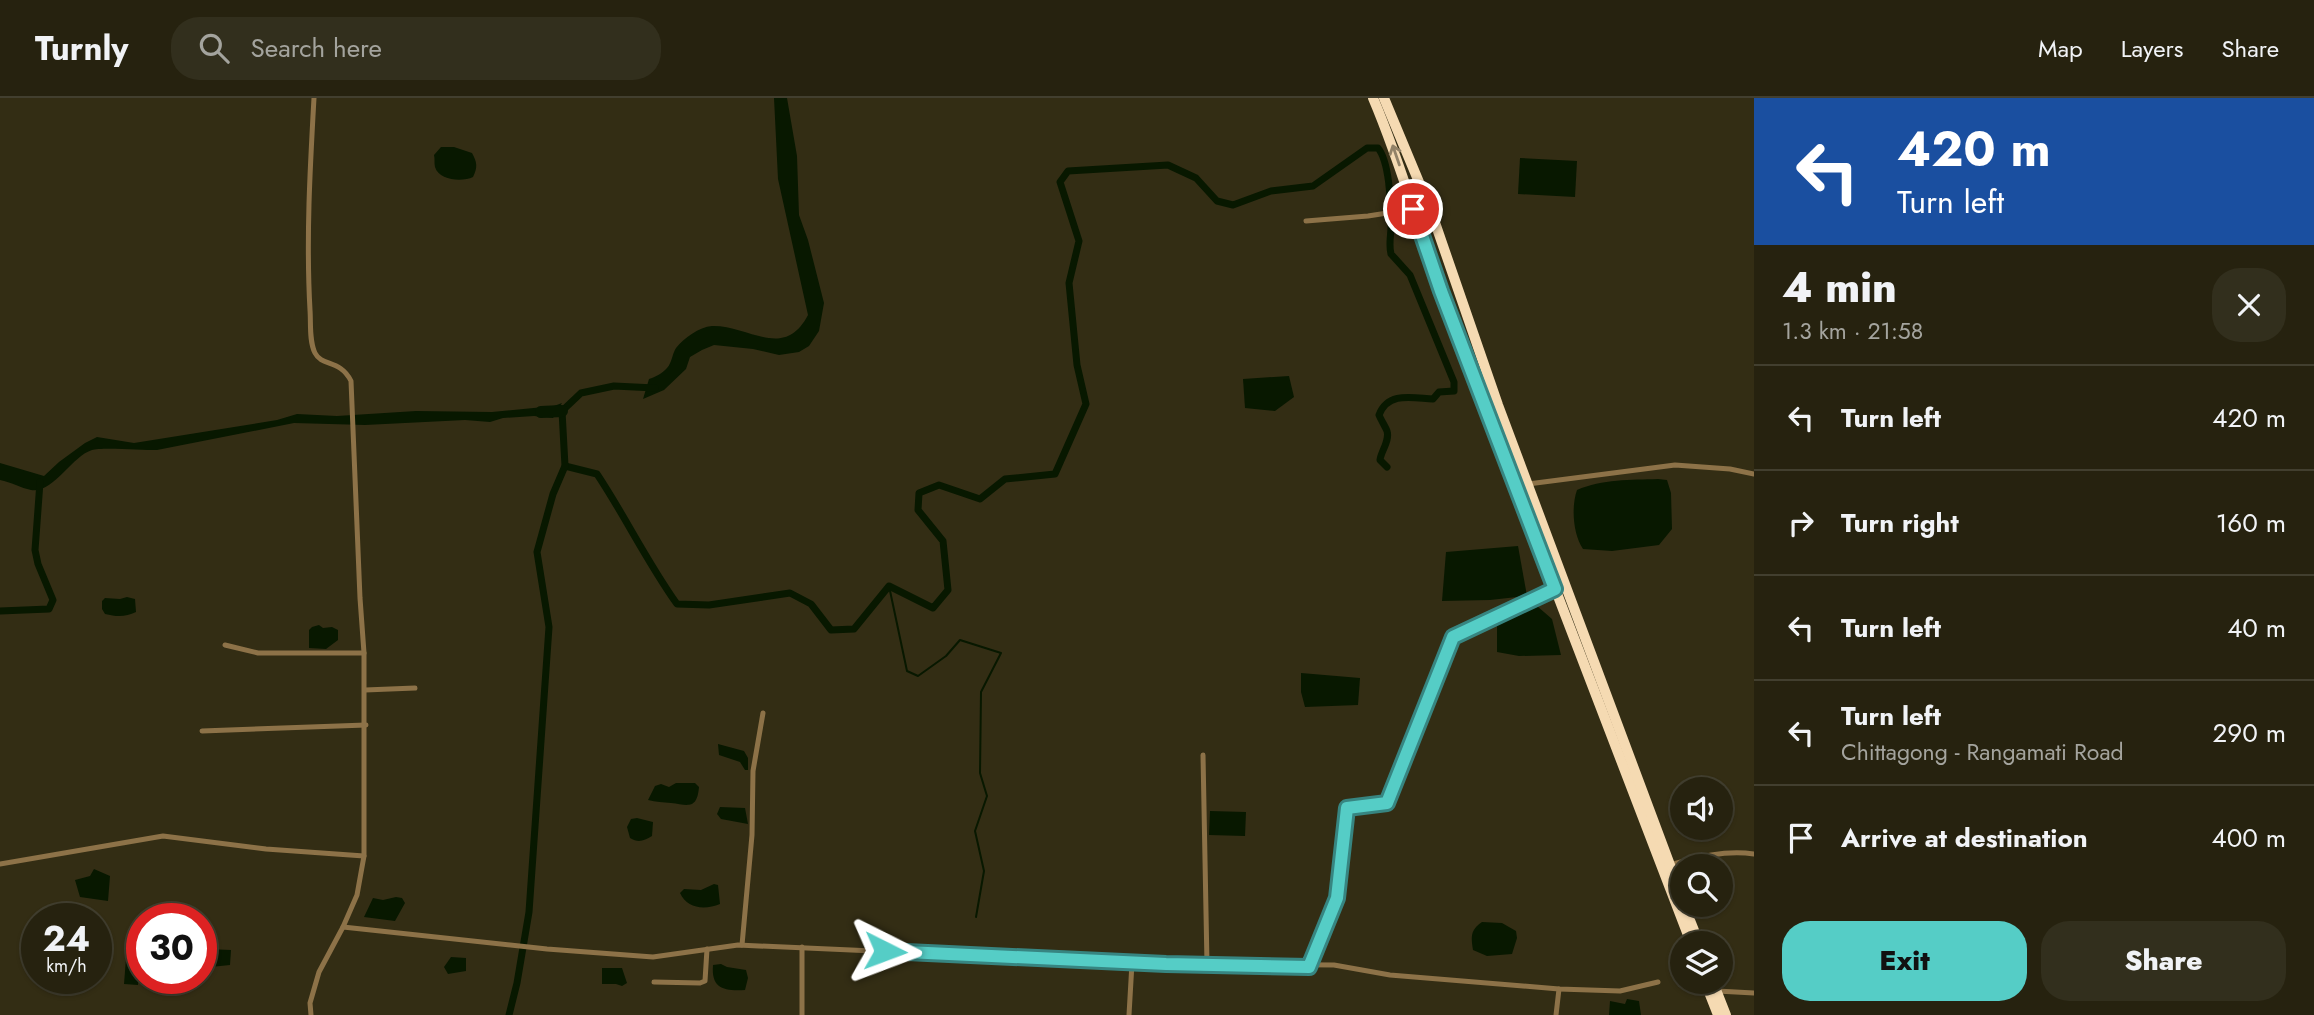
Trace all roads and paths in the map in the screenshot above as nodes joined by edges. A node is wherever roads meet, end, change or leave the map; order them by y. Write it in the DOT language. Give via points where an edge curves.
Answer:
graph roads {
  1 [pos="314,98"];
  2 [pos="1373,98"];
  3 [pos="1384,98"];
  4 [pos="1413,211"];
  5 [pos="1306,221"];
  6 [pos="1754,474"];
  7 [pos="1527,484"];
  8 [pos="1555,589"];
  9 [pos="1564,600"];
  10 [pos="225,645"];
  11 [pos="364,653"];
  12 [pos="415,688"];
  13 [pos="365,690"];
  14 [pos="763,713"];
  15 [pos="366,724"];
  16 [pos="202,731"];
  17 [pos="1203,755"];
  18 [pos="1722,854"];
  19 [pos="1754,854"];
  20 [pos="364,856"];
  21 [pos="0,864"];
  22 [pos="1670,865"];
  23 [pos="343,927"];
  24 [pos="1687,931"];
  25 [pos="742,945"];
  26 [pos="802,947"];
  27 [pos="707,949"];
  28 [pos="1132,963"];
  29 [pos="1206,964"];
  30 [pos="1309,967"];
  31 [pos="654,982"];
  32 [pos="1658,982"];
  33 [pos="1559,989"];
  34 [pos="1733,990"];
  35 [pos="1754,993"];
  36 [pos="1710,994"];
  37 [pos="1718,994"];
  38 [pos="311,1015"];
  39 [pos="802,1015"];
  40 [pos="1129,1015"];
  41 [pos="1556,1015"];
  42 [pos="1718,1015"];
  43 [pos="1726,1015"];
  1 -- 11 [label="street" via="308,242 311,336 318,358 334,363 351,381"];
  4 -- 2 [label="highway, one-way"];
  3 -- 7 [label="highway" via="1431,211"];
  4 -- 5 [label="street"];
  4 -- 8 [label="highway"];
  6 -- 7 [label="street" via="1675,465"];
  7 -- 9 [label="highway"];
  8 -- 9 [label="highway"];
  8 -- 30 [label="street" via="1453,637 1387,803 1347,808 1337,898"];
  9 -- 22 [label="highway"];
  9 -- 24 [label="highway"];
  10 -- 11 [label="street" via="258,653"];
  11 -- 13 [label="street"];
  12 -- 13 [label="street"];
  13 -- 15 [label="street"];
  14 -- 25 [label="street" via="753,771"];
  15 -- 16 [label="street"];
  15 -- 20 [label="street"];
  17 -- 29 [label="street"];
  18 -- 19 [label="street"];
  20 -- 21 [label="street" via="163,836"];
  20 -- 23 [label="street" via="357,895"];
  23 -- 27 [label="street" via="653,957"];
  23 -- 38 [label="street" via="319,972"];
  25 -- 26 [label="street"];
  25 -- 27 [label="street"];
  26 -- 28 [label="street"];
  26 -- 39 [label="street"];
  27 -- 31 [label="street" via="705,981"];
  28 -- 29 [label="street"];
  28 -- 40 [label="street"];
  29 -- 30 [label="street"];
  30 -- 33 [label="street" via="1334,965 1390,975"];
  32 -- 33 [label="street" via="1620,991"];
  33 -- 41 [label="street"];
  34 -- 35 [label="street"];
  36 -- 42 [label="highway"];
  37 -- 43 [label="highway"];
}
